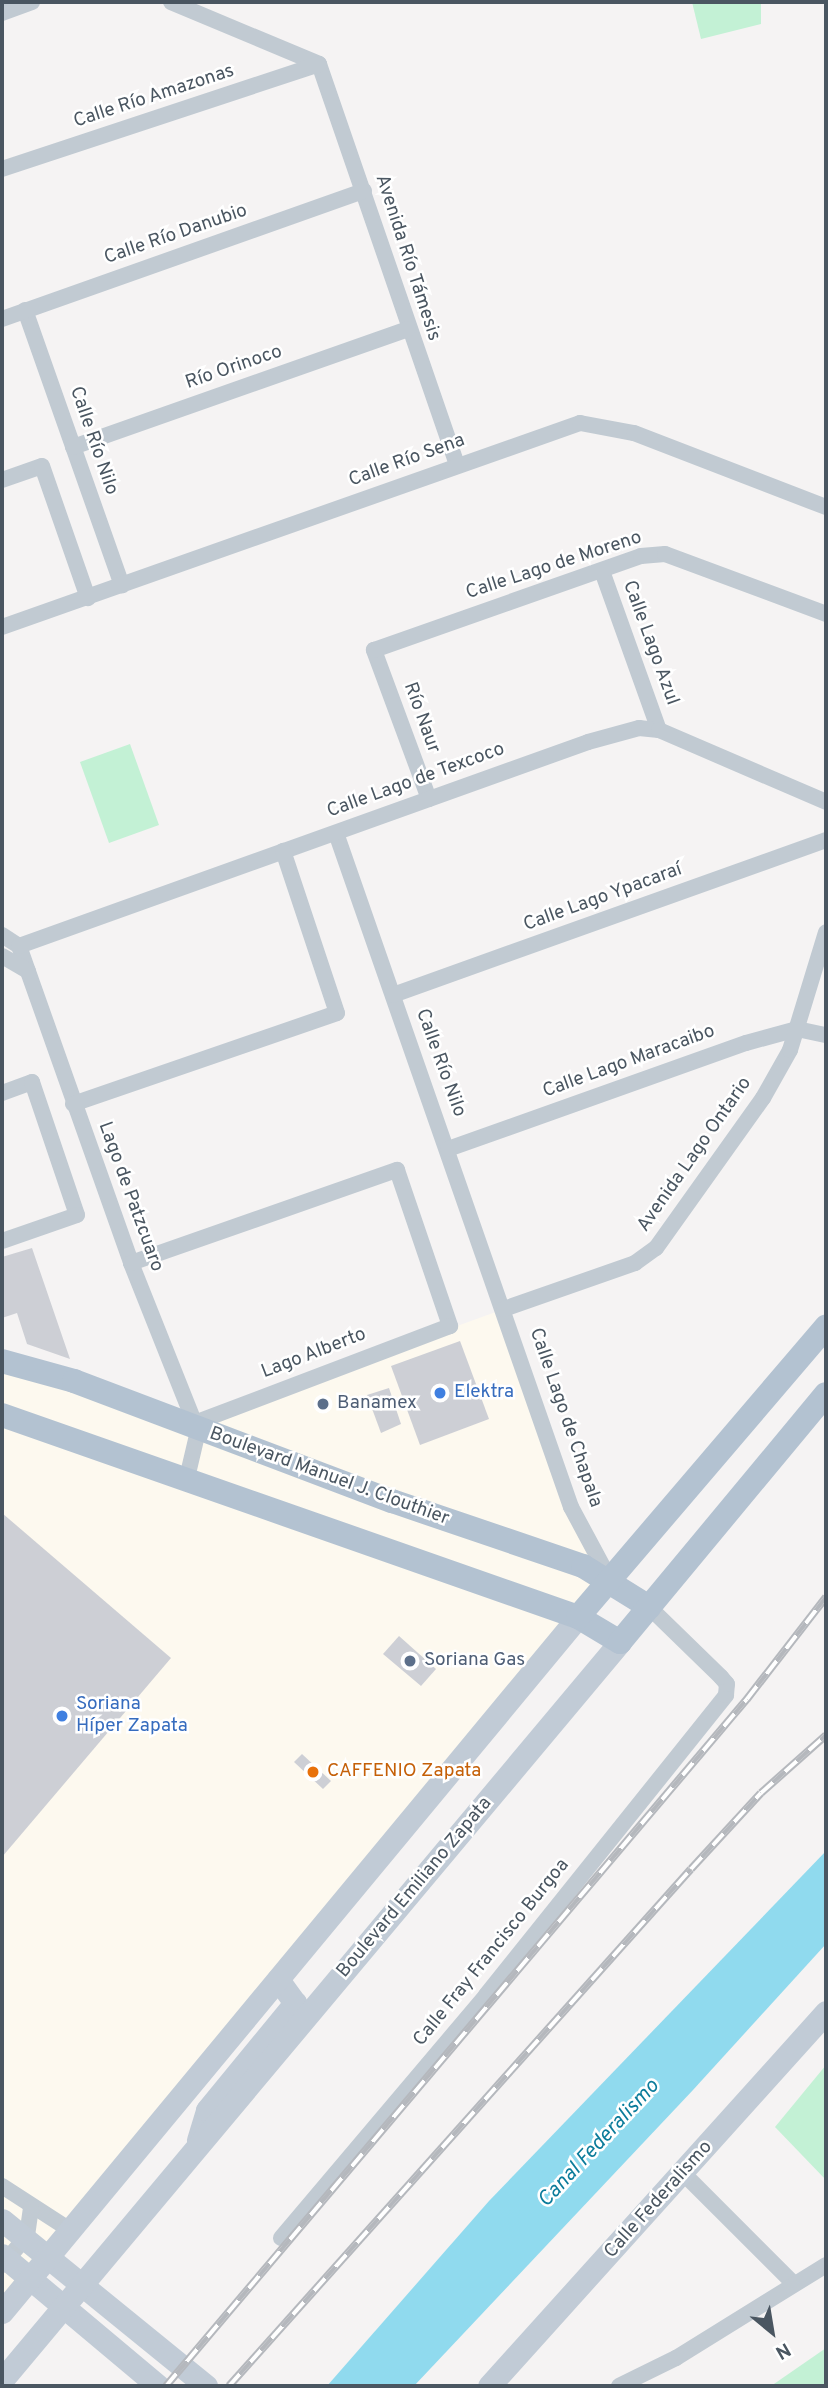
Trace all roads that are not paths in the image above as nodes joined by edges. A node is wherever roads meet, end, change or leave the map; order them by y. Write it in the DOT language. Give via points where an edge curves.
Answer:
graph roads {
  1 [pos="32,2"];
  2 [pos="171,2"];
  3 [pos="2,13"];
  4 [pos="319,64"];
  5 [pos="2,169"];
  6 [pos="364,191"];
  7 [pos="25,310"];
  8 [pos="2,319"];
  9 [pos="408,329"];
  10 [pos="74,447"];
  11 [pos="457,465"];
  12 [pos="2,480"];
  13 [pos="826,507"];
  14 [pos="601,570"];
  15 [pos="122,585"];
  16 [pos="88,598"];
  17 [pos="826,614"];
  18 [pos="2,628"];
  19 [pos="374,650"];
  20 [pos="659,730"];
  21 [pos="429,799"];
  22 [pos="826,802"];
  23 [pos="336,832"];
  24 [pos="826,840"];
  25 [pos="283,851"];
  26 [pos="826,932"];
  27 [pos="2,935"];
  28 [pos="19,946"];
  29 [pos="2,956"];
  30 [pos="28,971"];
  31 [pos="393,995"];
  32 [pos="797,1029"];
  33 [pos="826,1035"];
  34 [pos="2,1093"];
  35 [pos="73,1104"];
  36 [pos="448,1149"];
  37 [pos="2,1241"];
  38 [pos="131,1262"];
  39 [pos="504,1309"];
  40 [pos="826,1327"];
  41 [pos="2,1361"];
  42 [pos="826,1394"];
  43 [pos="2,1415"];
  44 [pos="196,1427"];
  45 [pos="187,1482"];
  46 [pos="609,1578"];
  47 [pos="649,1607"];
  48 [pos="578,1617"];
  49 [pos="620,1642"];
  50 [pos="278,1980"];
  51 [pos="826,2012"];
  52 [pos="198,2147"];
  53 [pos="683,2173"];
  54 [pos="2,2186"];
  55 [pos="31,2208"];
  56 [pos="2,2220"];
  57 [pos="70,2230"];
  58 [pos="281,2238"];
  59 [pos="2,2255"];
  60 [pos="2,2265"];
  61 [pos="826,2265"];
  62 [pos="792,2282"];
  63 [pos="3,2308"];
  64 [pos="2,2380"];
  65 [pos="158,2386"];
  66 [pos="206,2386"];
  67 [pos="489,2386"];
  68 [pos="619,2386"];
  1 -- 3 [label="street"];
  2 -- 4 [label="street"];
  4 -- 5 [label="street, Calle Río Amazonas"];
  4 -- 6 [label="street, Avenida Río Támesis"];
  6 -- 7 [label="street, Calle Río Danubio"];
  6 -- 9 [label="street, Avenida Río Támesis"];
  7 -- 8 [label="street, Calle Río Danubio"];
  7 -- 10 [label="street, Calle Río Nilo"];
  9 -- 10 [label="street, Río Orinoco"];
  9 -- 11 [label="street, Avenida Río Támesis"];
  10 -- 15 [label="street, Calle Río Nilo"];
  11 -- 13 [label="street, Calle Río Sena" via="559,428 608,425"];
  11 -- 15 [label="street, Calle Río Sena"];
  12 -- 16 [label="street" via="42,466"];
  14 -- 17 [label="street, Calle Lago de Moreno" via="665,554"];
  14 -- 19 [label="street, Calle Lago de Moreno"];
  14 -- 20 [label="street, Calle Lago Azul"];
  15 -- 16 [label="street, Calle Río Sena"];
  16 -- 18 [label="street, Calle Río Sena"];
  19 -- 21 [label="street, Río Naur"];
  20 -- 21 [label="street, Calle Lago de Texcoco" via="618,733"];
  20 -- 22 [label="street, Calle Lago de Texcoco"];
  21 -- 23 [label="street, Calle Lago de Texcoco"];
  23 -- 25 [label="street, Calle Lago de Texcoco"];
  23 -- 31 [label="street, Calle Río Nilo"];
  24 -- 31 [label="street, Calle Lago Ypacaraí"];
  25 -- 28 [label="street, Calle Lago de Texcoco"];
  25 -- 35 [label="street" via="337,1013"];
  26 -- 32 [label="street, Avenida Lago Ontario"];
  27 -- 28 [label="street"];
  28 -- 30 [label="street, Lago de Patzcuaro"];
  29 -- 30 [label="street"];
  30 -- 35 [label="street, Lago de Patzcuaro"];
  31 -- 36 [label="street, Calle Río Nilo"];
  32 -- 33 [label="street, Calle Lago Maracaibo"];
  32 -- 36 [label="street, Calle Lago Maracaibo"];
  32 -- 39 [label="street, Avenida Lago Ontario" via="763,1098 656,1248 635,1263"];
  34 -- 37 [label="street" via="32,1082 77,1215"];
  35 -- 38 [label="street, Lago de Patzcuaro"];
  36 -- 39 [label="street, Calle Río Nilo"];
  38 -- 44 [label="street, Lago de Patzcuaro"];
  38 -- 44 [label="street, Lago Alberto" via="397,1170 450,1326"];
  39 -- 46 [label="street, Calle Lago de Chapala" via="571,1507"];
  40 -- 46 [label="main road"];
  41 -- 44 [label="main road, Boulevard Manuel J. Clouthier" via="74,1381"];
  42 -- 47 [label="main road, Boulevard Emiliano Zapata"];
  43 -- 45 [label="main road"];
  44 -- 45 [label="street"];
  44 -- 46 [label="main road, Boulevard Manuel J. Clouthier"];
  45 -- 48 [label="main road"];
  46 -- 47 [label="main road, Boulevard Manuel J. Clouthier"];
  46 -- 48 [label="main road"];
  47 -- 49 [label="main road, Boulevard Emiliano Zapata"];
  47 -- 58 [label="street, Calle Fray Francisco Burgoa" via="728,1688 486,1995"];
  48 -- 49 [label="main road"];
  48 -- 50 [label="main road"];
  49 -- 52 [label="main road, Boulevard Emiliano Zapata"];
  50 -- 52 [label="main road" via="295,2003 207,2110"];
  50 -- 57 [label="main road"];
  51 -- 53 [label="main road, Calle Federalismo"];
  52 -- 64 [label="main road, Boulevard Emiliano Zapata"];
  53 -- 62 [label="street"];
  53 -- 67 [label="main road, Calle Federalismo"];
  54 -- 55 [label="street"];
  55 -- 57 [label="street"];
  55 -- 60 [label="street" via="27,2236"];
  56 -- 66 [label="main road"];
  57 -- 63 [label="main road"];
  59 -- 65 [label="main road"];
  61 -- 62 [label="street"];
  62 -- 68 [label="street" via="676,2358"];
}
